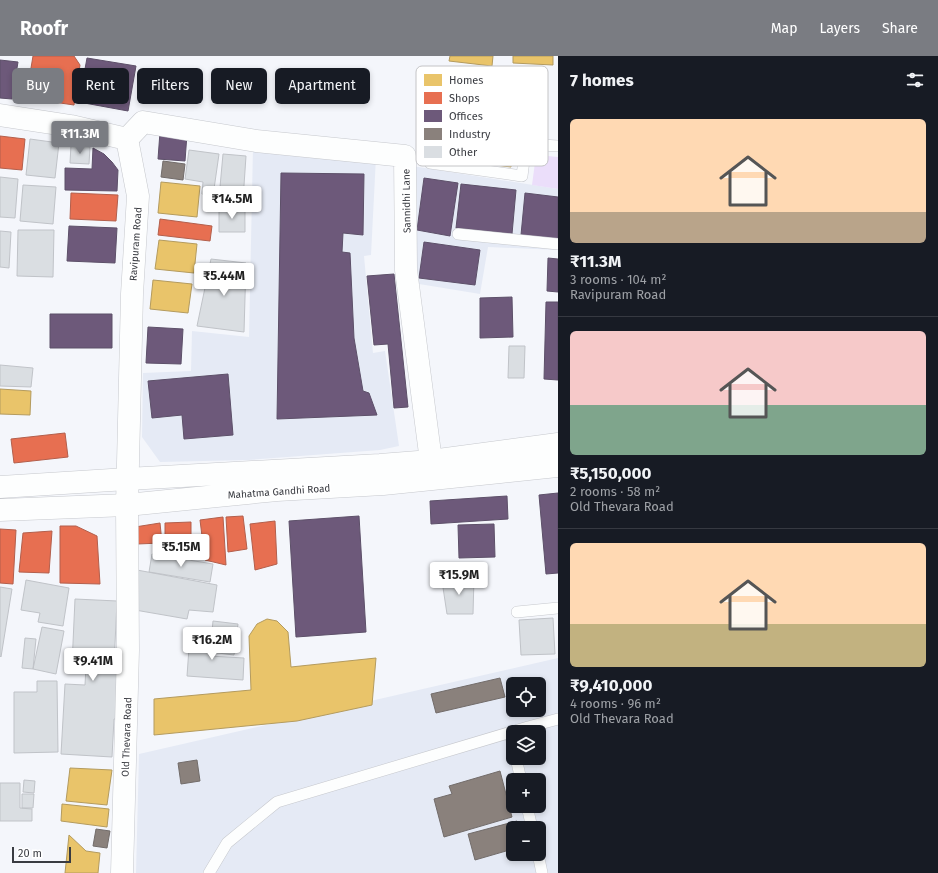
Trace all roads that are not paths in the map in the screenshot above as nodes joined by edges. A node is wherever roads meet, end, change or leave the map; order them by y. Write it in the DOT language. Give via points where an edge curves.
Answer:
graph roads {
  1 [pos="0,115"];
  2 [pos="127,139"];
  3 [pos="548,145"];
  4 [pos="558,146"];
  5 [pos="451,166"];
  6 [pos="523,166"];
  7 [pos="458,234"];
  8 [pos="558,244"];
  9 [pos="558,444"];
  10 [pos="431,461"];
  11 [pos="558,466"];
  12 [pos="127,479"];
  13 [pos="0,487"];
  14 [pos="126,505"];
  15 [pos="0,510"];
  16 [pos="558,608"];
  17 [pos="517,612"];
  18 [pos="558,719"];
  19 [pos="536,725"];
  20 [pos="506,733"];
  21 [pos="539,861"];
  22 [pos="122,873"];
  23 [pos="209,873"];
  24 [pos="542,873"];
  1 -- 2 [label="main road" via="71,126"];
  2 -- 10 [label="main road, Sannidhi Lane" via="143,122 256,141 405,156 406,270"];
  2 -- 12 [label="main road, Ravipuram Road" via="138,196 132,294"];
  3 -- 4 [label="lane"];
  5 -- 6 [label="lane" via="522,176"];
  7 -- 8 [label="lane"];
  9 -- 10 [label="main road, Mahatma Gandhi Road"];
  10 -- 12 [label="main road, Mahatma Gandhi Road"];
  11 -- 14 [label="main road, Mahatma Gandhi Road" via="383,484 277,490"];
  12 -- 13 [label="main road, Mahatma Gandhi Road"];
  12 -- 14 [label="main road, Ravipuram Road"];
  14 -- 15 [label="main road, Mahatma Gandhi Road"];
  14 -- 22 [label="main road, Old Thevara Road" via="128,650"];
  16 -- 17 [label="lane"];
  18 -- 19 [label="lane"];
  20 -- 23 [label="lane" via="277,802 227,843"];
  21 -- 24 [label="lane"];
}
